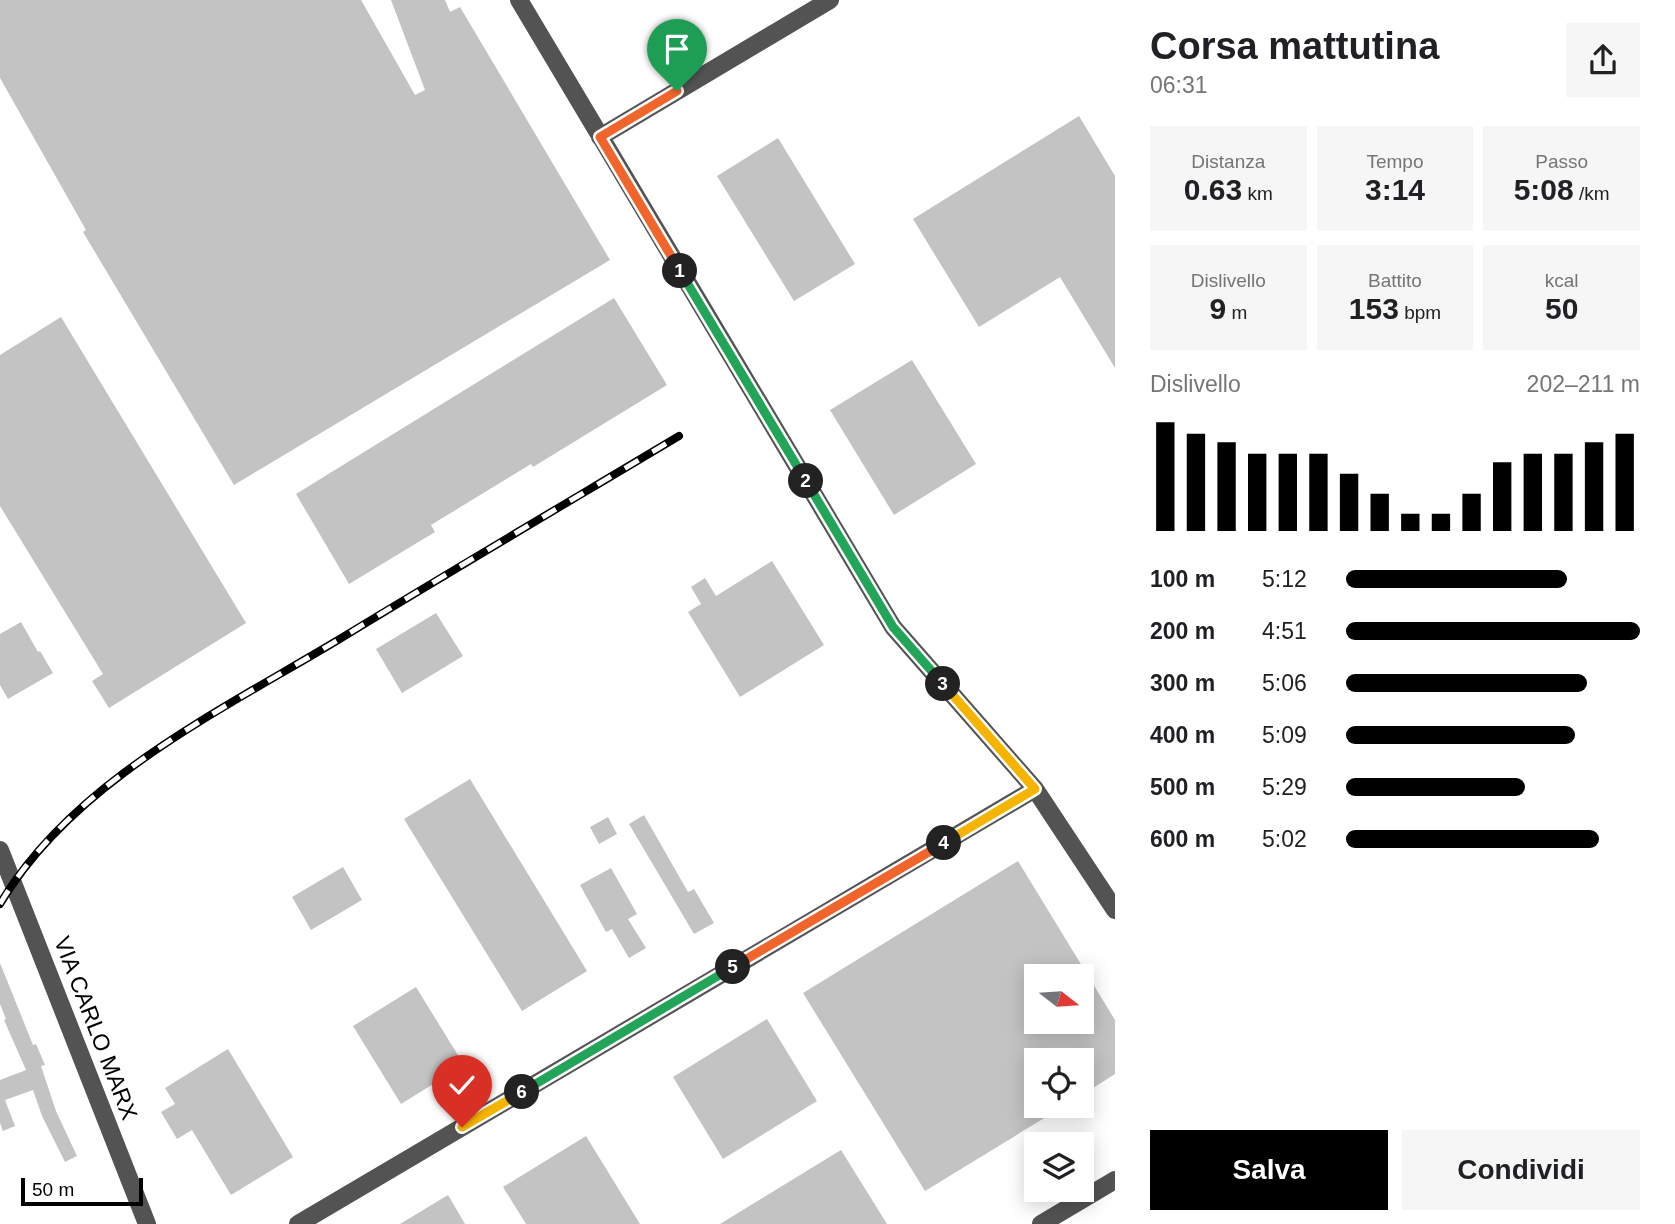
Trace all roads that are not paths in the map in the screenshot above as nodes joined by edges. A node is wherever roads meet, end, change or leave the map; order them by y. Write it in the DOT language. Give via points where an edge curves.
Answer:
graph roads {
  1 [pos="519,0"];
  2 [pos="830,0"];
  3 [pos="600,137"];
  4 [pos="1035,789"];
  5 [pos="0,850"];
  6 [pos="1115,910"];
  7 [pos="1115,1180"];
  8 [pos="147,1224"];
  9 [pos="298,1224"];
  10 [pos="1041,1224"];
  1 -- 3 [label="street"];
  2 -- 3 [label="street"];
  3 -- 4 [label="street" via="893,627"];
  4 -- 6 [label="street"];
  4 -- 9 [label="street"];
  5 -- 8 [label="street, VIA CARLO MARX"];
  7 -- 10 [label="street"];
}
